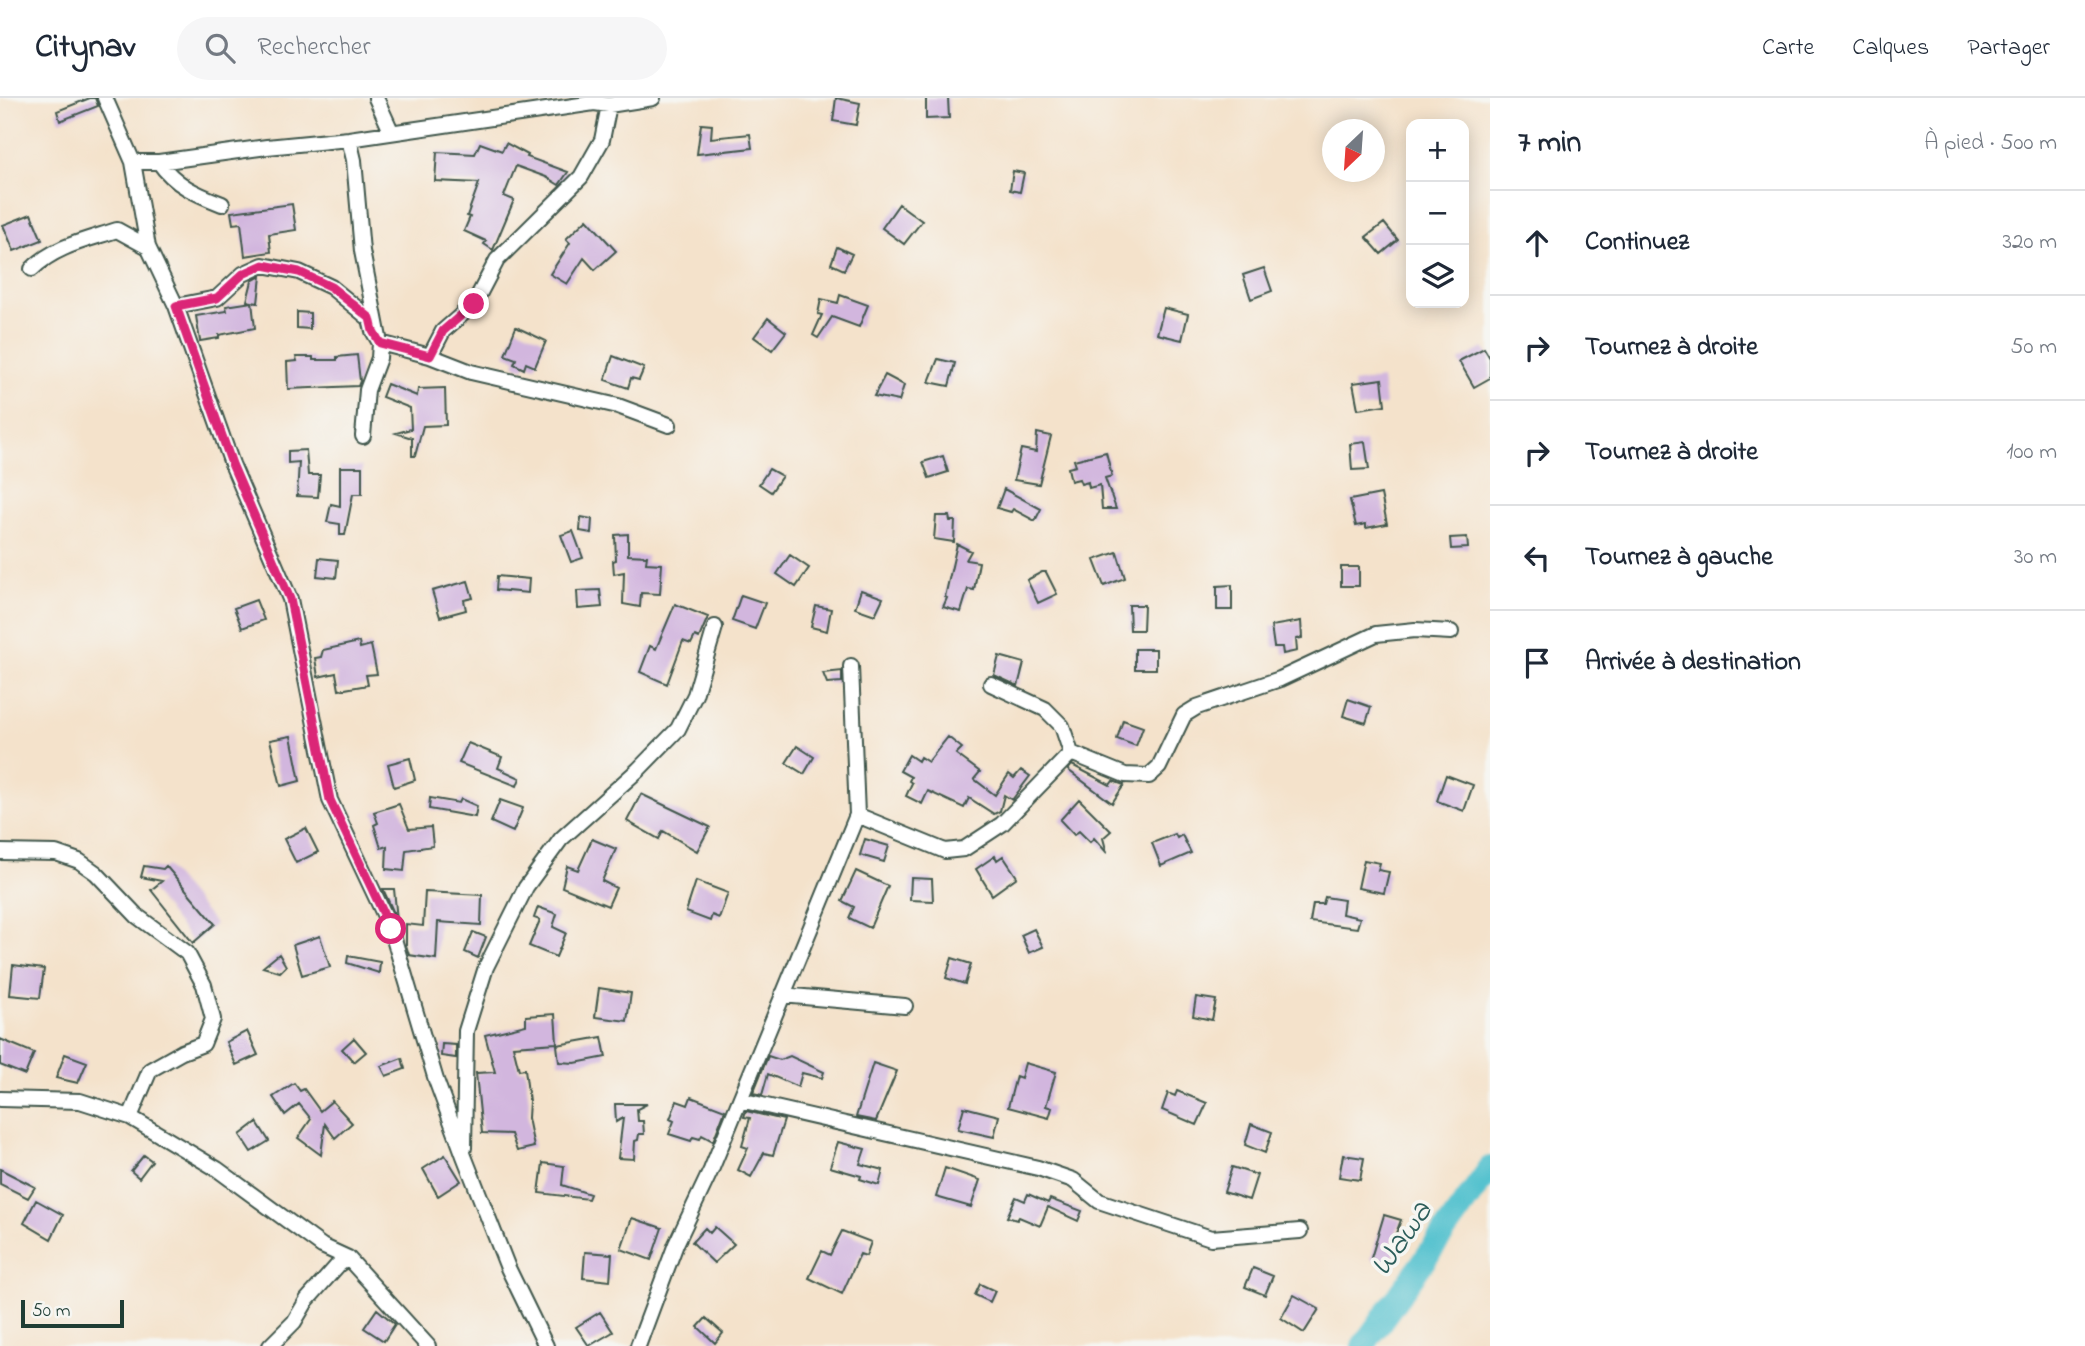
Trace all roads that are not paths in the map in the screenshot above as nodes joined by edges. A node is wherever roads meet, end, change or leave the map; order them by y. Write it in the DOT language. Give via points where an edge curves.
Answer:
graph roads {
  1 [pos="105,98"];
  2 [pos="376,98"];
  3 [pos="653,98"];
  4 [pos="609,105"];
  5 [pos="391,131"];
  6 [pos="349,139"];
  7 [pos="133,162"];
  8 [pos="159,162"];
  9 [pos="222,204"];
  10 [pos="148,247"];
  11 [pos="32,269"];
  12 [pos="176,306"];
  13 [pos="380,343"];
  14 [pos="430,356"];
  15 [pos="669,425"];
  16 [pos="363,436"];
  17 [pos="715,627"];
  18 [pos="1451,632"];
  19 [pos="851,666"];
  20 [pos="991,684"];
  21 [pos="1071,753"];
  22 [pos="857,815"];
  23 [pos="0,852"];
  24 [pos="782,995"];
  25 [pos="905,1006"];
  26 [pos="0,1099"];
  27 [pos="740,1100"];
  28 [pos="130,1117"];
  29 [pos="464,1156"];
  30 [pos="1300,1231"];
  31 [pos="348,1258"];
  32 [pos="270,1346"];
  33 [pos="428,1346"];
  34 [pos="546,1346"];
  35 [pos="638,1346"];
  1 -- 7 [label="street"];
  2 -- 5 [label="street"];
  3 -- 4 [label="street"];
  4 -- 5 [label="street" via="594,103"];
  4 -- 14 [label="street" via="602,140 581,177 497,260 474,304 443,331"];
  5 -- 6 [label="street"];
  6 -- 8 [label="street"];
  6 -- 13 [label="street" via="362,251"];
  7 -- 8 [label="street"];
  7 -- 10 [label="street"];
  8 -- 9 [label="street" via="168,176 192,193"];
  10 -- 11 [label="street" via="117,230 56,250"];
  10 -- 12 [label="street"];
  12 -- 13 [label="street" via="217,298 243,274 263,265 299,272 331,287 370,318"];
  12 -- 29 [label="street" via="232,464 290,599 330,800 391,929"];
  13 -- 14 [label="street"];
  13 -- 16 [label="street" via="367,390"];
  14 -- 15 [label="street" via="471,372 618,406"];
  17 -- 29 [label="street" via="695,695 678,729 561,839 526,887 486,967 466,1031"];
  18 -- 21 [label="street" via="1415,629 1376,634 1280,679 1197,707 1184,715 1159,767 1149,776 1125,775"];
  19 -- 22 [label="street"];
  20 -- 21 [label="street" via="1045,709 1062,726"];
  21 -- 22 [label="street" via="1002,824 964,849 945,851"];
  22 -- 24 [label="street"];
  23 -- 28 [label="street" via="56,853 79,861 137,916 187,953 204,985 213,1019 203,1044 150,1070"];
  24 -- 25 [label="street"];
  24 -- 27 [label="street"];
  26 -- 28 [label="street" via="80,1101"];
  27 -- 30 [label="street" via="1038,1168 1073,1180 1099,1201 1211,1238"];
  27 -- 35 [label="street" via="676,1244"];
  28 -- 31 [label="street" via="217,1169 322,1246"];
  29 -- 34 [label="street" via="508,1268"];
  31 -- 32 [label="street"];
  31 -- 33 [label="street"];
}
